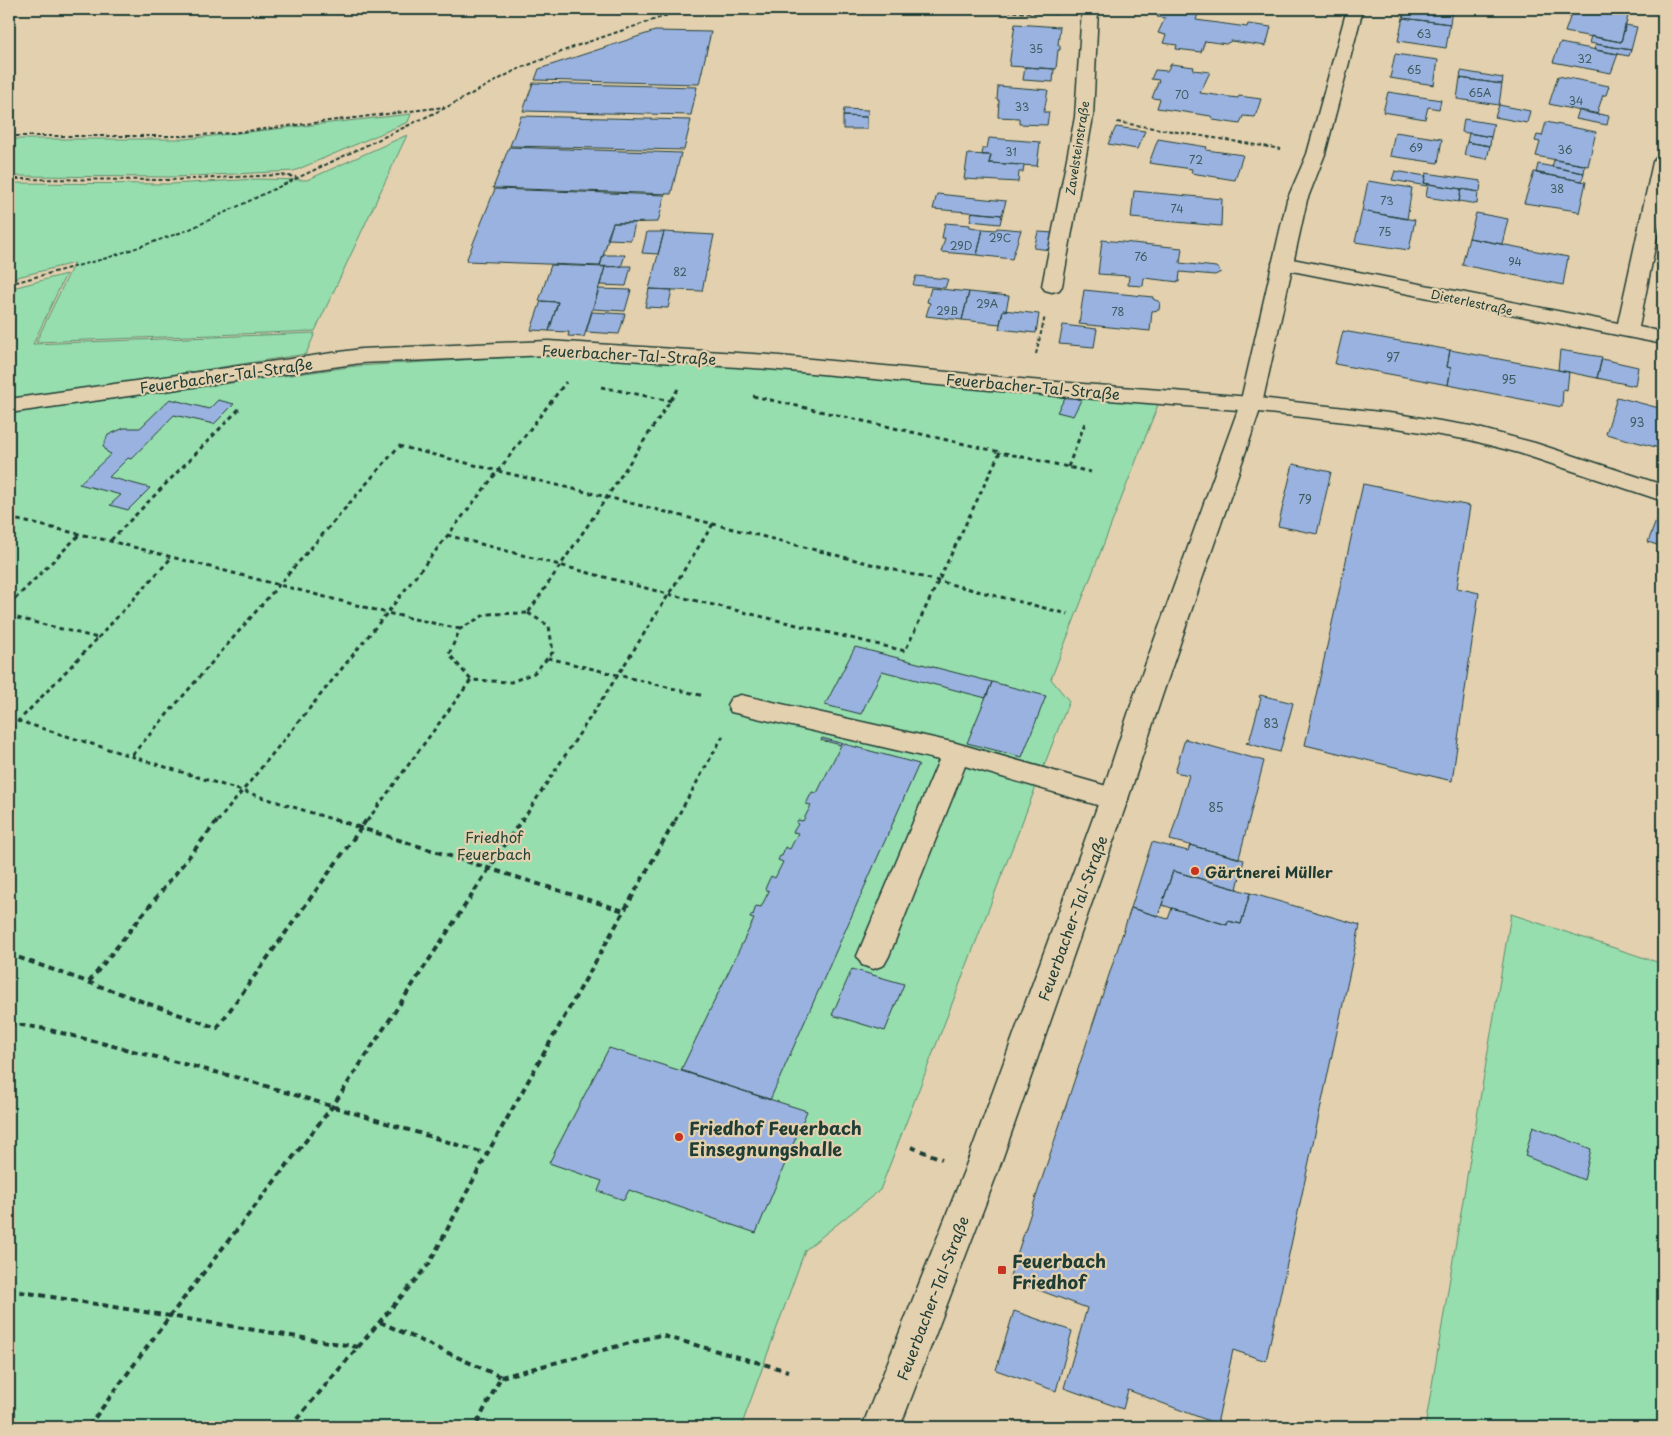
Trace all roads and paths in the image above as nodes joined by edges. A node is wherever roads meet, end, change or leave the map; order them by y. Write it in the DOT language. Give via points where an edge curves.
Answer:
graph roads {
  1 [pos="686,9"];
  2 [pos="955,9"];
  3 [pos="1355,9"];
  4 [pos="1090,12"];
  5 [pos="446,107"];
  6 [pos="1084,117"];
  7 [pos="9,136"];
  8 [pos="1245,144"];
  9 [pos="1663,162"];
  10 [pos="296,177"];
  11 [pos="9,179"];
  12 [pos="1282,263"];
  13 [pos="9,284"];
  14 [pos="1052,286"];
  15 [pos="1628,332"];
  16 [pos="1663,338"];
  17 [pos="568,380"];
  18 [pos="596,386"];
  19 [pos="1032,387"];
  20 [pos="679,388"];
  21 [pos="751,396"];
  22 [pos="671,401"];
  23 [pos="1251,404"];
  24 [pos="9,406"];
  25 [pos="241,407"];
  26 [pos="1086,419"];
  27 [pos="1000,452"];
  28 [pos="1068,467"];
  29 [pos="498,471"];
  30 [pos="1092,472"];
  31 [pos="1663,493"];
  32 [pos="607,497"];
  33 [pos="9,518"];
  34 [pos="713,524"];
  35 [pos="79,534"];
  36 [pos="447,535"];
  37 [pos="110,541"];
  38 [pos="172,557"];
  39 [pos="561,565"];
  40 [pos="938,581"];
  41 [pos="279,585"];
  42 [pos="668,594"];
  43 [pos="9,605"];
  44 [pos="387,613"];
  45 [pos="528,613"];
  46 [pos="1068,614"];
  47 [pos="9,616"];
  48 [pos="460,629"];
  49 [pos="98,638"];
  50 [pos="548,658"];
  51 [pos="618,675"];
  52 [pos="471,680"];
  53 [pos="741,705"];
  54 [pos="9,718"];
  55 [pos="18,721"];
  56 [pos="9,731"];
  57 [pos="956,753"];
  58 [pos="132,755"];
  59 [pos="242,790"];
  60 [pos="1114,799"];
  61 [pos="361,828"];
  62 [pos="489,869"];
  63 [pos="624,911"];
  64 [pos="9,954"];
  65 [pos="873,956"];
  66 [pos="89,982"];
  67 [pos="9,1023"];
  68 [pos="332,1107"];
  69 [pos="487,1154"];
  70 [pos="9,1290"];
  71 [pos="170,1316"];
  72 [pos="380,1322"];
  73 [pos="358,1347"];
  74 [pos="788,1371"];
  75 [pos="501,1377"];
  76 [pos="88,1427"];
  77 [pos="290,1427"];
  78 [pos="475,1427"];
  79 [pos="881,1427"];
  1 -- 5 [label="path" via="516,70"];
  2 -- 4 [label="path"];
  3 -- 12 [label="main road, Feuerbacher-Tal-Straße" via="1316,154 1297,200"];
  4 -- 6 [label="main road, Zavelsteinstraße"];
  5 -- 7 [label="path" via="193,136"];
  5 -- 10 [label="path"];
  6 -- 8 [label="path"];
  6 -- 14 [label="main road, Zavelsteinstraße"];
  9 -- 15 [label="main road"];
  10 -- 11 [label="path"];
  10 -- 13 [label="path" via="188,230 107,258"];
  12 -- 15 [label="main road, Dieterlestraße"];
  12 -- 23 [label="main road, Feuerbacher-Tal-Straße"];
  14 -- 19 [label="path"];
  15 -- 16 [label="main road, Dieterlestraße"];
  17 -- 29 [label="path"];
  18 -- 22 [label="path"];
  19 -- 23 [label="main road, Feuerbacher-Tal-Straße"];
  19 -- 24 [label="main road, Feuerbacher-Tal-Straße" via="769,362 548,348 361,356"];
  20 -- 22 [label="path"];
  21 -- 27 [label="path"];
  22 -- 32 [label="path"];
  23 -- 31 [label="main road" via="1471,433"];
  23 -- 60 [label="main road, Feuerbacher-Tal-Straße"];
  25 -- 37 [label="path"];
  26 -- 28 [label="path"];
  27 -- 28 [label="path"];
  27 -- 40 [label="path"];
  28 -- 30 [label="path"];
  29 -- 32 [label="path"];
  29 -- 36 [label="path"];
  29 -- 41 [label="path" via="399,446"];
  32 -- 34 [label="path"];
  32 -- 39 [label="path"];
  33 -- 35 [label="path"];
  34 -- 40 [label="path"];
  34 -- 42 [label="path"];
  35 -- 37 [label="path"];
  35 -- 43 [label="path"];
  36 -- 39 [label="path"];
  36 -- 44 [label="path"];
  37 -- 38 [label="path"];
  38 -- 41 [label="path"];
  38 -- 49 [label="path"];
  39 -- 42 [label="path"];
  39 -- 45 [label="path"];
  40 -- 42 [label="path" via="905,651"];
  40 -- 46 [label="path"];
  41 -- 44 [label="path"];
  41 -- 58 [label="path"];
  42 -- 51 [label="path"];
  44 -- 48 [label="path"];
  44 -- 59 [label="path"];
  45 -- 48 [label="path" via="486,614"];
  45 -- 50 [label="path" via="550,626 553,652"];
  47 -- 49 [label="path"];
  48 -- 52 [label="path" via="449,654"];
  49 -- 55 [label="path"];
  50 -- 51 [label="path"];
  50 -- 52 [label="path" via="534,673 511,682"];
  51 -- 53 [label="path"];
  51 -- 62 [label="path"];
  52 -- 61 [label="path"];
  53 -- 57 [label="main road"];
  53 -- 63 [label="path"];
  54 -- 55 [label="path"];
  55 -- 56 [label="path"];
  55 -- 58 [label="path"];
  57 -- 60 [label="main road"];
  57 -- 65 [label="main road"];
  58 -- 59 [label="path"];
  59 -- 61 [label="path"];
  59 -- 66 [label="path"];
  60 -- 79 [label="main road, Feuerbacher-Tal-Straße" via="981,1171"];
  61 -- 62 [label="path"];
  61 -- 66 [label="path" via="217,1028"];
  62 -- 63 [label="path"];
  62 -- 68 [label="path"];
  63 -- 69 [label="path"];
  64 -- 66 [label="path"];
  67 -- 68 [label="path" via="46,1029 244,1080"];
  68 -- 69 [label="path"];
  68 -- 71 [label="path"];
  69 -- 72 [label="path" via="429,1264"];
  70 -- 71 [label="path"];
  71 -- 73 [label="path"];
  71 -- 76 [label="path"];
  72 -- 73 [label="path"];
  72 -- 75 [label="path"];
  73 -- 77 [label="path"];
  74 -- 75 [label="path" via="660,1335"];
  75 -- 78 [label="path"];
}
